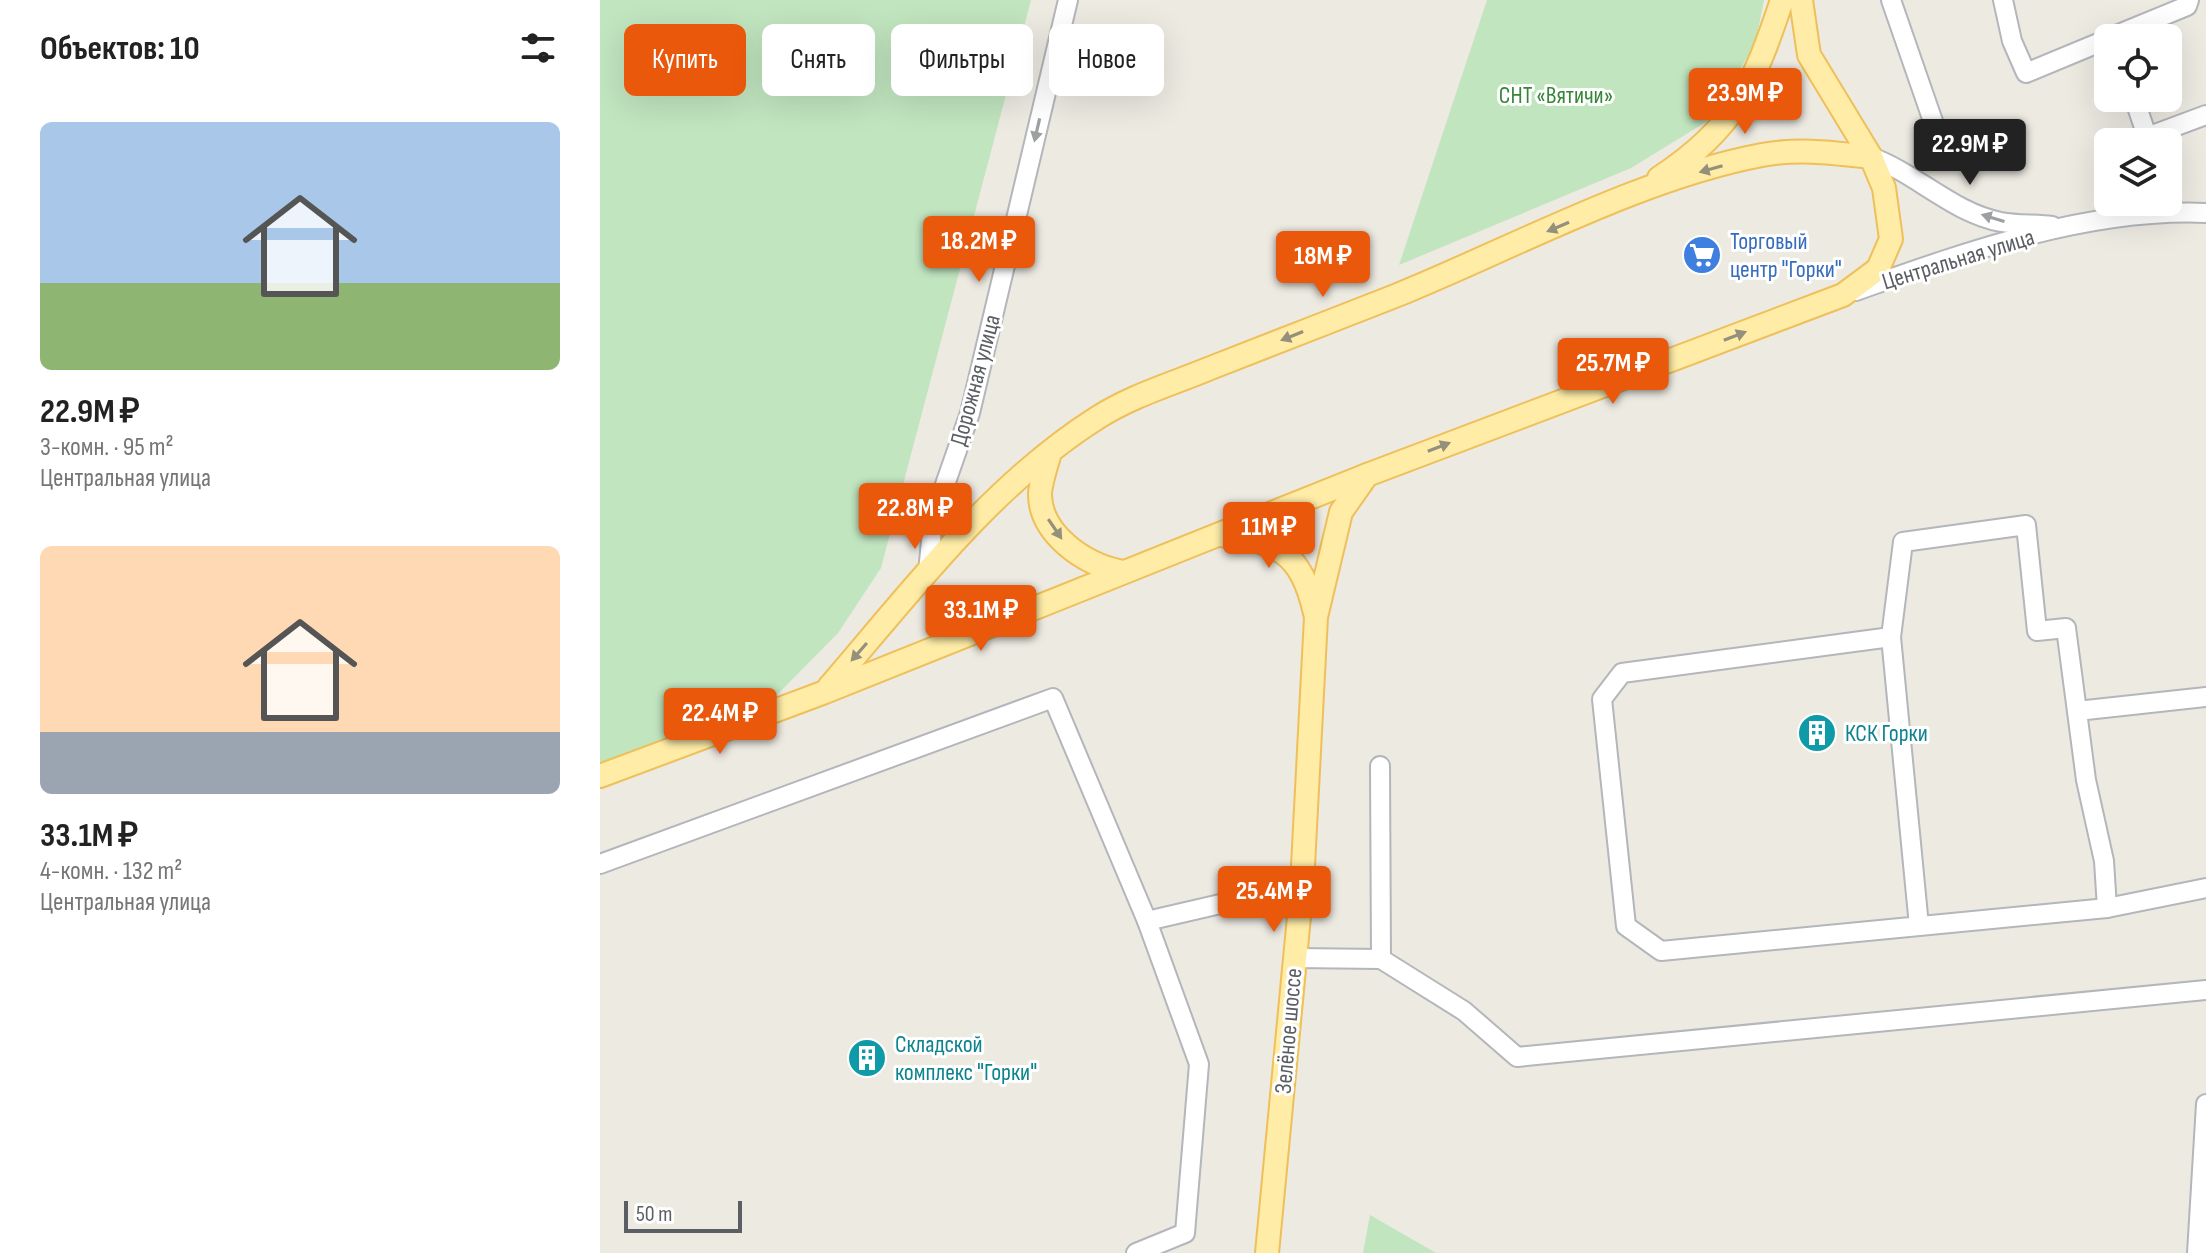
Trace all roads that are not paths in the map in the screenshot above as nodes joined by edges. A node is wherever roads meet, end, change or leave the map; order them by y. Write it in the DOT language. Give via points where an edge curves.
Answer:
graph roads {
  1 [pos="1068,0"];
  2 [pos="1782,0"];
  3 [pos="1801,0"];
  4 [pos="1891,0"];
  5 [pos="2003,0"];
  6 [pos="2189,0"];
  7 [pos="2144,24"];
  8 [pos="2094,45"];
  9 [pos="2206,115"];
  10 [pos="1935,127"];
  11 [pos="2176,128"];
  12 [pos="1871,157"];
  13 [pos="1630,197"];
  14 [pos="2182,207"];
  15 [pos="2206,213"];
  16 [pos="2118,216"];
  17 [pos="2070,227"];
  18 [pos="1843,295"];
  19 [pos="1049,456"];
  20 [pos="1367,475"];
  21 [pos="1214,535"];
  22 [pos="1119,571"];
  23 [pos="928,573"];
  24 [pos="1316,617"];
  25 [pos="1891,637"];
  26 [pos="825,692"];
  27 [pos="2206,697"];
  28 [pos="2077,711"];
  29 [pos="1380,766"];
  30 [pos="600,776"];
  31 [pos="600,864"];
  32 [pos="1302,885"];
  33 [pos="2206,888"];
  34 [pos="2107,908"];
  35 [pos="1147,921"];
  36 [pos="1919,926"];
  37 [pos="1295,958"];
  38 [pos="1381,959"];
  39 [pos="2206,990"];
  40 [pos="2206,1104"];
  41 [pos="2202,1219"];
  42 [pos="1136,1253"];
  43 [pos="1267,1253"];
  44 [pos="2197,1253"];
  1 -- 23 [label="street, Дорожная улица, one-way" via="970,413 933,519"];
  2 -- 13 [label="main road" via="1758,71 1724,126 1693,155"];
  3 -- 12 [label="main road" via="1809,55"];
  4 -- 10 [label="street"];
  5 -- 8 [label="street" via="2026,73"];
  6 -- 7 [label="street" via="2187,6"];
  9 -- 11 [label="street"];
  12 -- 13 [label="main road, one-way" via="1814,150 1763,155"];
  17 -- 12 [label="street, one-way" via="1999,222"];
  12 -- 18 [label="main road" via="1884,188 1891,239 1878,269"];
  13 -- 19 [label="main road, one-way" via="1145,394 1097,418"];
  14 -- 15 [label="street, Центральная улица"];
  16 -- 17 [label="street, Центральная улица"];
  17 -- 18 [label="street, Центральная улица" via="1975,249"];
  20 -- 18 [label="main road, Центральная улица, one-way"];
  19 -- 22 [label="main road, one-way" via="1040,494 1055,533 1096,567"];
  19 -- 23 [label="main road" via="957,536"];
  20 -- 21 [label="main road, Центральная улица"];
  20 -- 24 [label="main road" via="1341,512"];
  21 -- 22 [label="main road, Центральная улица"];
  21 -- 24 [label="main road" via="1250,538 1289,555 1301,569"];
  22 -- 26 [label="main road, Центральная улица"];
  23 -- 26 [label="main road, one-way"];
  24 -- 32 [label="main road, Зелёное шоссе"];
  25 -- 28 [label="street" via="1903,542 2026,525 2037,631 2066,628"];
  25 -- 36 [label="street"];
  25 -- 36 [label="street" via="1622,673 1602,699 1626,926 1661,951"];
  26 -- 30 [label="main road, Центральная улица"];
  27 -- 28 [label="street"];
  28 -- 34 [label="street" via="2104,861"];
  29 -- 38 [label="street"];
  31 -- 35 [label="street" via="1053,698"];
  32 -- 35 [label="street"];
  32 -- 37 [label="main road, Зелёное шоссе"];
  33 -- 34 [label="street"];
  34 -- 36 [label="street"];
  35 -- 42 [label="street" via="1199,1064 1198,1103 1185,1233"];
  37 -- 38 [label="street"];
  37 -- 43 [label="main road, Зелёное шоссе"];
  38 -- 39 [label="street" via="1464,1011 1517,1057"];
  40 -- 41 [label="street"];
  41 -- 44 [label="street"];
}
